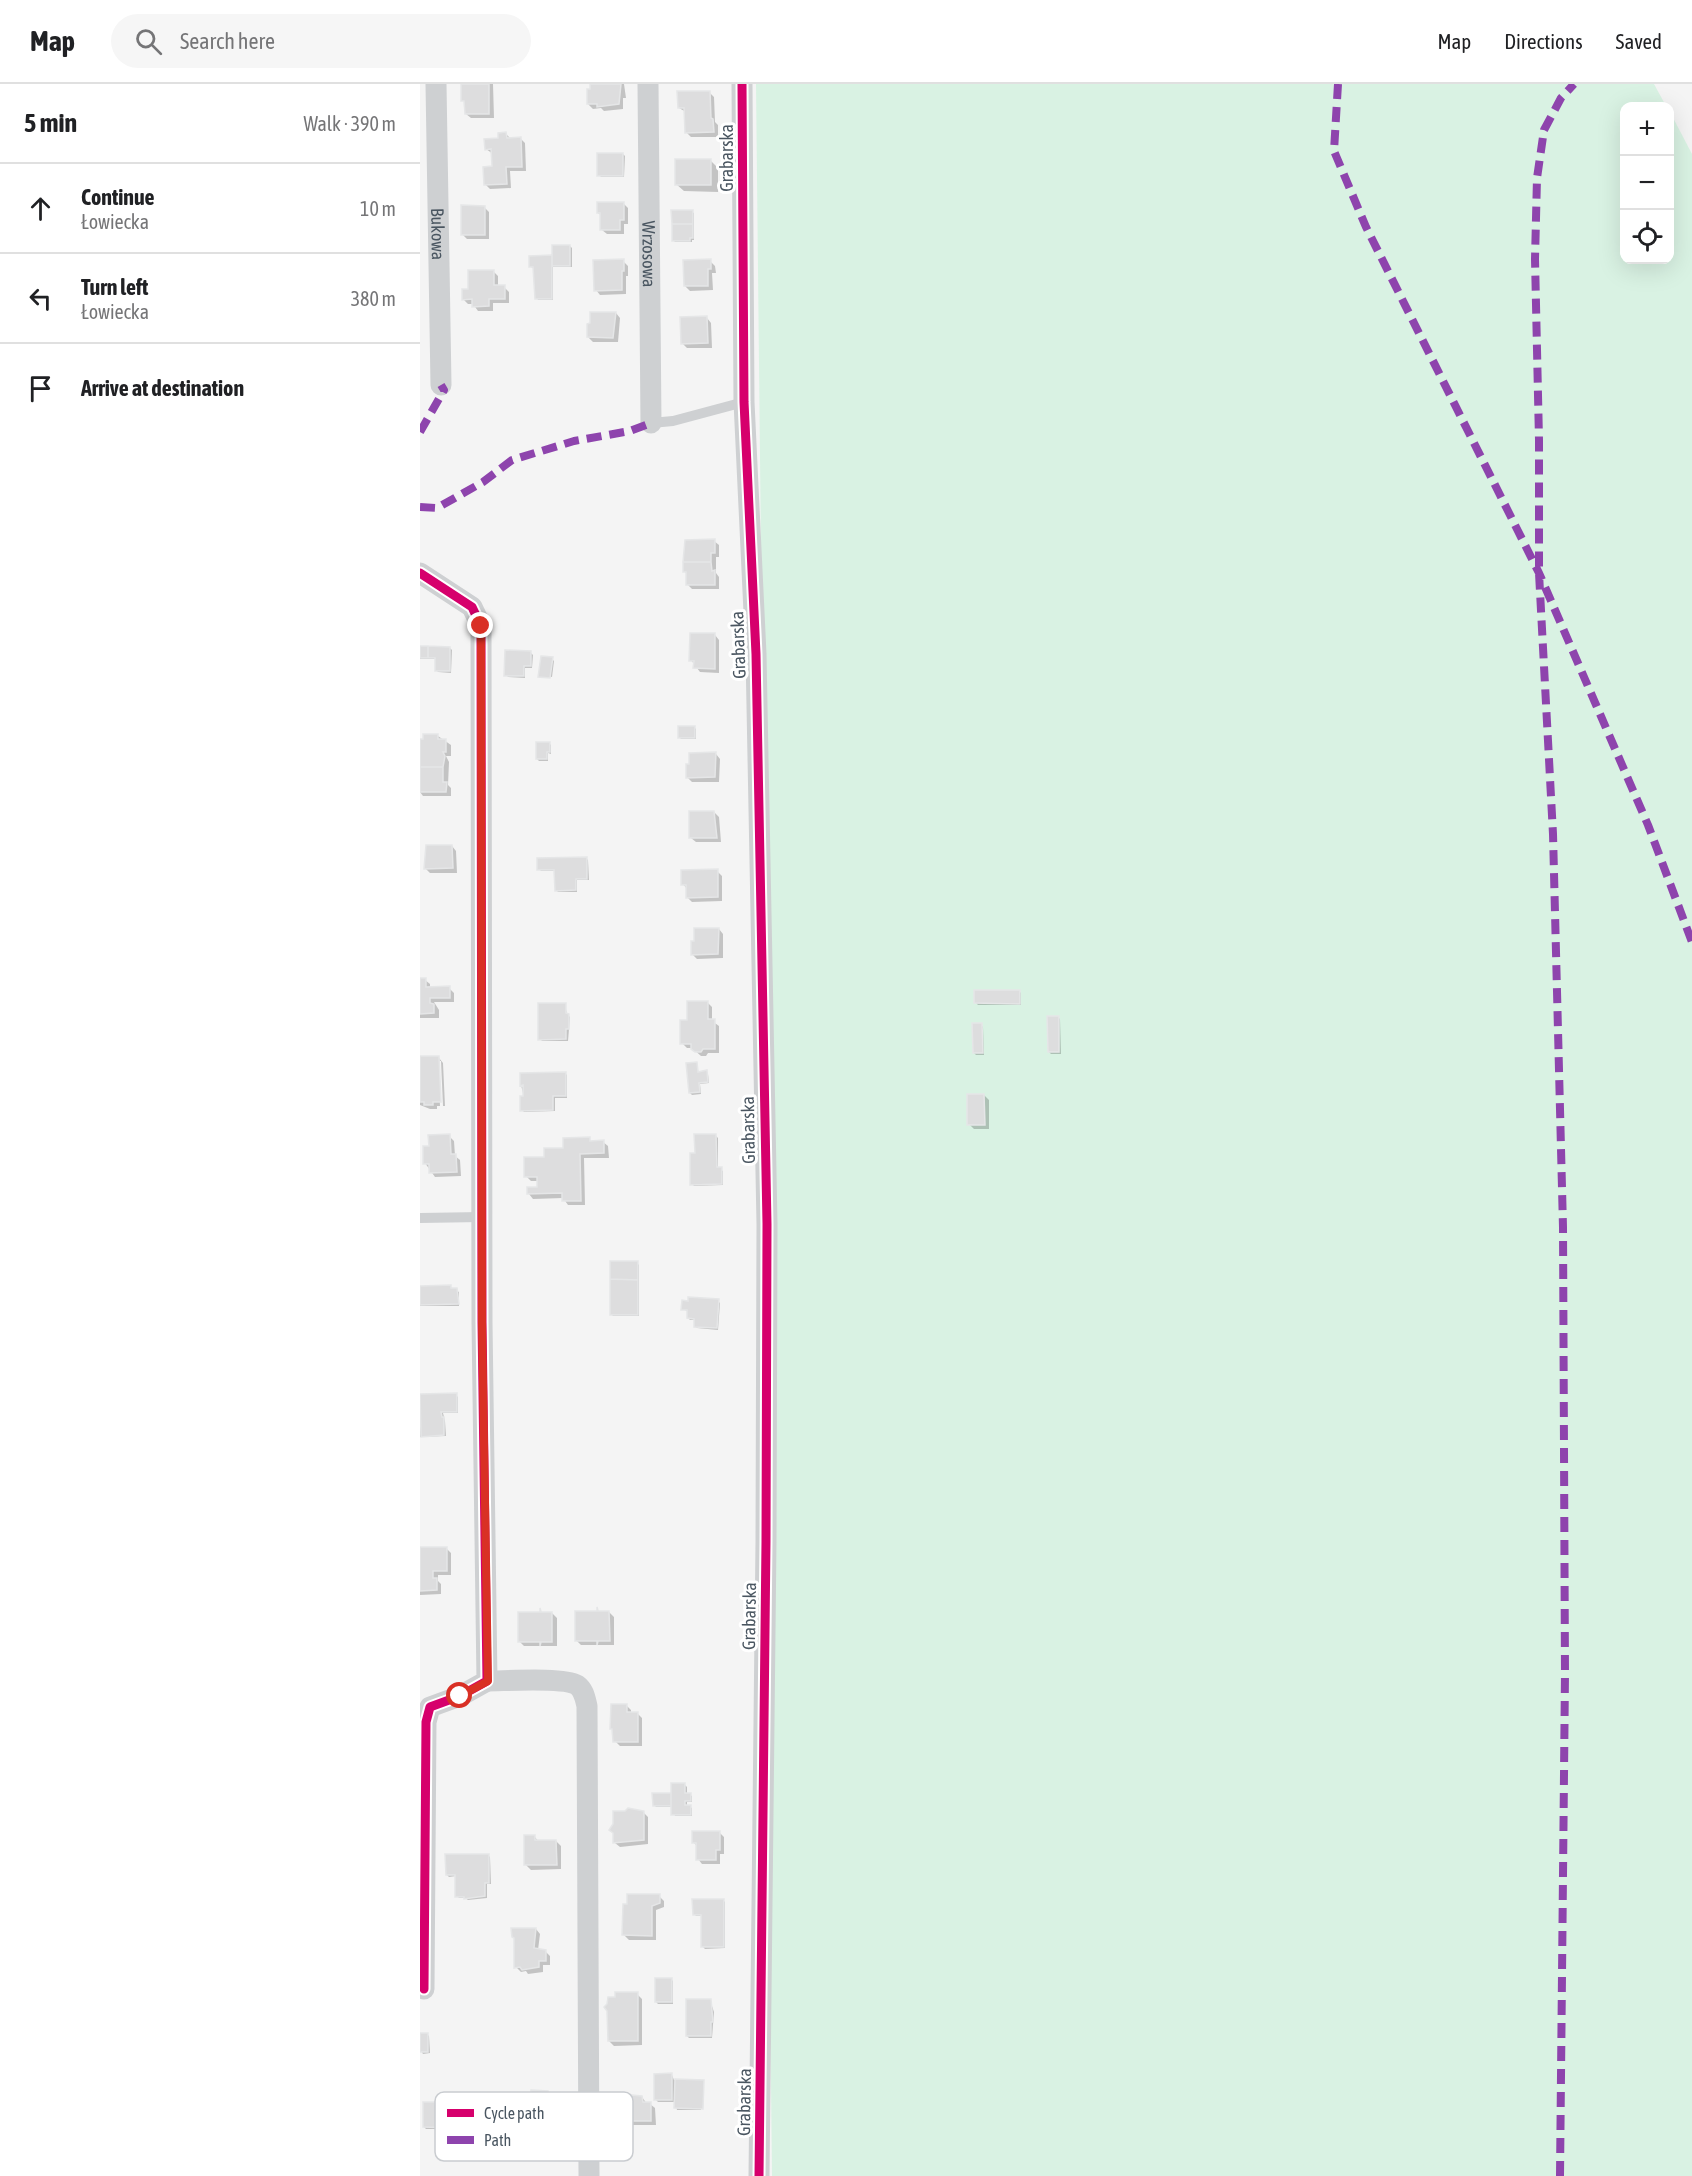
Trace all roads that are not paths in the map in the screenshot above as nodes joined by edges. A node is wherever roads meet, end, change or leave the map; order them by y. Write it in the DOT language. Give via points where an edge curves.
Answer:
graph roads {
  1 [pos="436,84"];
  2 [pos="648,84"];
  3 [pos="742,84"];
  4 [pos="441,385"];
  5 [pos="744,402"];
  6 [pos="651,423"];
  7 [pos="420,573"];
  8 [pos="482,1217"];
  9 [pos="420,1218"];
  10 [pos="488,1681"];
  11 [pos="424,1989"];
  12 [pos="589,2092"];
  13 [pos="590,2161"];
  14 [pos="590,2176"];
  15 [pos="759,2176"];
  1 -- 4 [label="street, Bukowa"];
  2 -- 6 [label="street, Wrzosowa"];
  3 -- 5 [label="street, Grabarska"];
  5 -- 6 [label="lane"];
  5 -- 15 [label="street, Grabarska" via="756,654 767,1224"];
  7 -- 8 [label="street" via="472,607 481,626"];
  8 -- 9 [label="lane"];
  8 -- 10 [label="street"];
  10 -- 11 [label="street" via="430,1707 426,1722"];
  10 -- 12 [label="street" via="564,1681 577,1685 584,1694"];
  13 -- 14 [label="street"];
}
